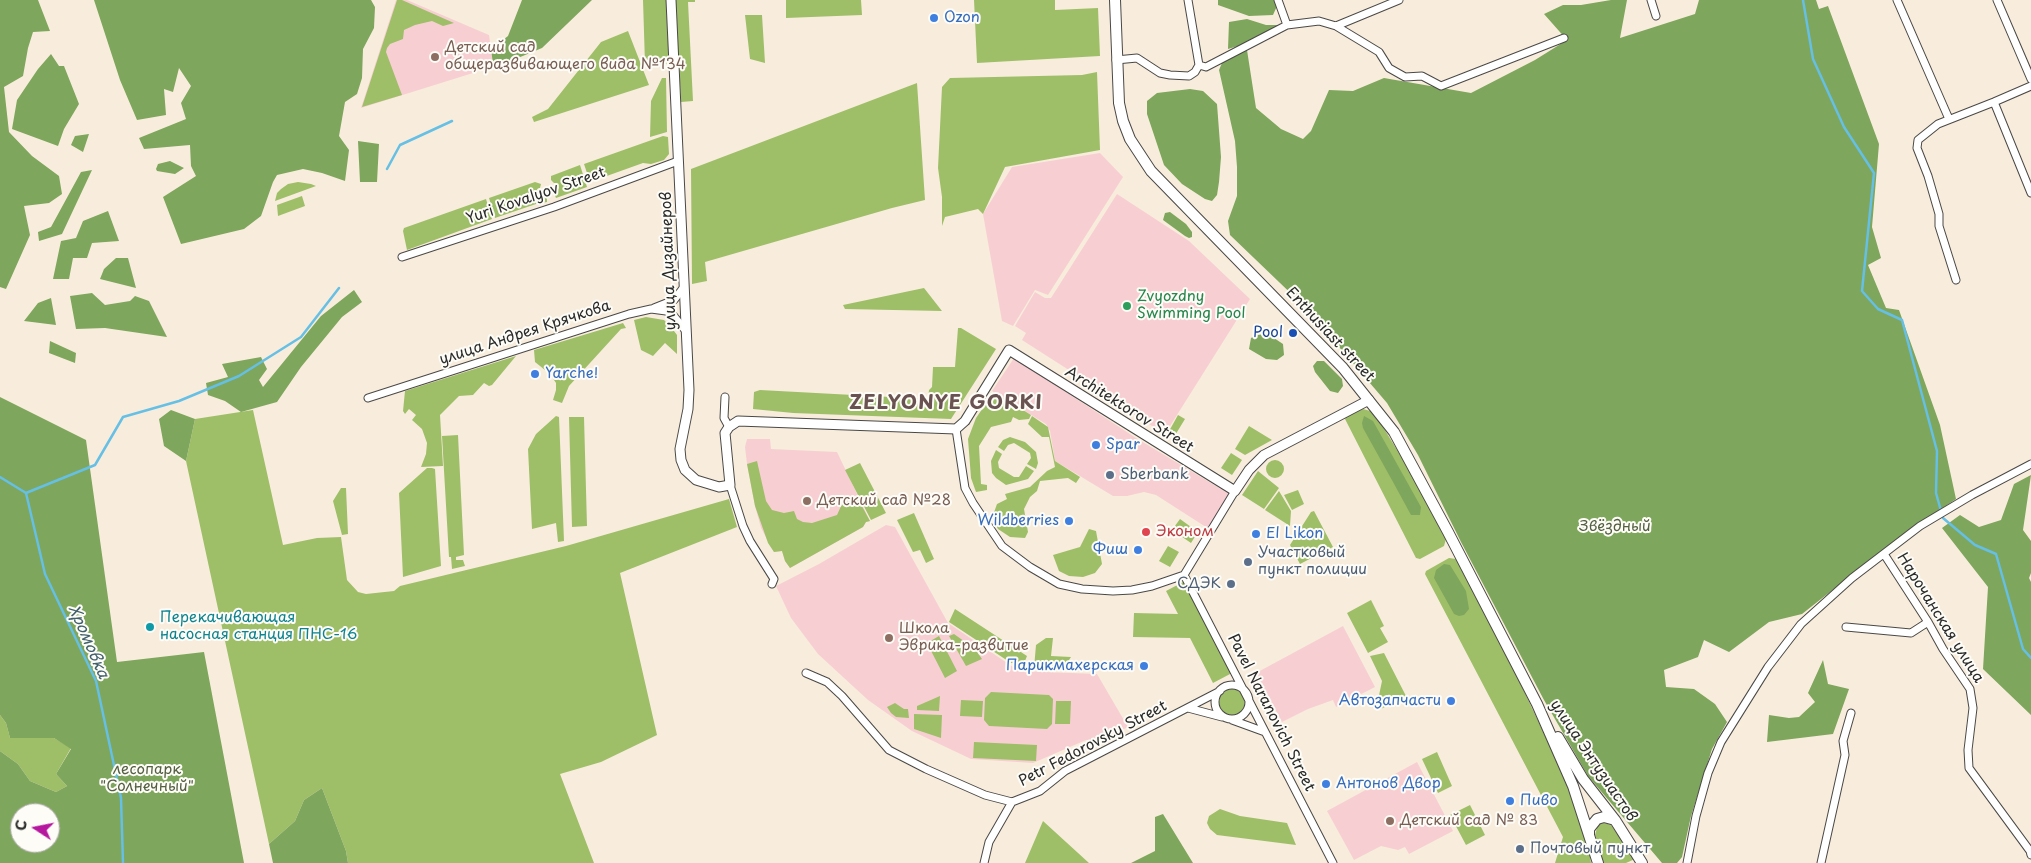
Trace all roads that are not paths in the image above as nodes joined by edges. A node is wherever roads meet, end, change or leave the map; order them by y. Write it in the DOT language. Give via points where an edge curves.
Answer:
graph roads {
  1 [pos="671,0"];
  2 [pos="1114,0"];
  3 [pos="1188,0"];
  4 [pos="1278,0"];
  5 [pos="1399,0"];
  6 [pos="1651,0"];
  7 [pos="1897,0"];
  8 [pos="1998,0"];
  9 [pos="1656,16"];
  10 [pos="1287,25"];
  11 [pos="1336,26"];
  12 [pos="1564,38"];
  13 [pos="1116,60"];
  14 [pos="1199,65"];
  15 [pos="2031,79"];
  16 [pos="2031,86"];
  17 [pos="1994,102"];
  18 [pos="1949,120"];
  19 [pos="678,161"];
  20 [pos="2031,193"];
  21 [pos="402,257"];
  22 [pos="1956,280"];
  23 [pos="684,287"];
  24 [pos="651,309"];
  25 [pos="685,330"];
  26 [pos="725,397"];
  27 [pos="368,398"];
  28 [pos="1369,400"];
  29 [pos="729,426"];
  30 [pos="956,429"];
  31 [pos="2031,464"];
  32 [pos="730,485"];
  33 [pos="1235,491"];
  34 [pos="1884,554"];
  35 [pos="1184,575"];
  36 [pos="772,584"];
  37 [pos="1928,622"];
  38 [pos="1846,627"];
  39 [pos="806,673"];
  40 [pos="1240,682"];
  41 [pos="1230,686"];
  42 [pos="1220,691"];
  43 [pos="1247,694"];
  44 [pos="1537,704"];
  45 [pos="1188,708"];
  46 [pos="1851,713"];
  47 [pos="1226,718"];
  48 [pos="1265,732"];
  49 [pos="1012,802"];
  50 [pos="1614,820"];
  51 [pos="1589,834"];
  52 [pos="2031,855"];
  53 [pos="984,863"];
  54 [pos="1332,863"];
  55 [pos="1598,863"];
  56 [pos="1642,863"];
  57 [pos="1687,863"];
  58 [pos="1821,863"];
  1 -- 19 [label="street, улица Дизайнеров"];
  2 -- 13 [label="main road, Enthusiast street"];
  3 -- 14 [label="street"];
  4 -- 10 [label="street"];
  5 -- 11 [label="street"];
  6 -- 9 [label="street"];
  7 -- 18 [label="street"];
  8 -- 15 [label="street"];
  10 -- 11 [label="street" via="1319,21"];
  10 -- 14 [label="street" via="1206,67"];
  11 -- 12 [label="street" via="1379,52 1389,68 1405,77 1422,76 1441,86"];
  13 -- 14 [label="street" via="1137,58 1160,73 1170,75 1189,76"];
  13 -- 28 [label="main road, Enthusiast street" via="1123,121 1143,162 1337,361"];
  16 -- 17 [label="street"];
  17 -- 18 [label="street"];
  17 -- 20 [label="street"];
  18 -- 22 [label="street" via="1920,136 1917,148 1931,183 1939,226"];
  19 -- 21 [label="street, Yuri Kovalyov Street" via="554,207"];
  19 -- 23 [label="street, улица Дизайнеров"];
  23 -- 24 [label="street, улица Андрея Крячкова" via="674,300"];
  23 -- 25 [label="street, улица Дизайнеров"];
  24 -- 25 [label="street" via="673,315"];
  24 -- 27 [label="street, улица Андрея Крячкова"];
  25 -- 32 [label="street, улица Дизайнеров" via="689,402 681,460 685,470 696,480 719,487"];
  26 -- 29 [label="street" via="724,418"];
  28 -- 33 [label="street" via="1264,455"];
  28 -- 44 [label="main road, Enthusiast street" via="1406,452"];
  29 -- 30 [label="street" via="738,421"];
  29 -- 32 [label="street" via="724,433"];
  30 -- 33 [label="street, Architektorov Street" via="965,421 1009,350"];
  30 -- 35 [label="street" via="963,479 972,503 1002,546 1030,567 1059,584 1113,591 1152,586"];
  31 -- 34 [label="street" via="1920,526"];
  32 -- 36 [label="street" via="743,526 774,580"];
  33 -- 35 [label="street"];
  34 -- 37 [label="street, Нарочанская улица"];
  34 -- 57 [label="street" via="1801,624 1739,711 1708,773"];
  35 -- 40 [label="street, Pavel Naranovich Street"];
  37 -- 38 [label="street" via="1912,633"];
  37 -- 52 [label="street, Нарочанская улица" via="1970,689 1973,708 1969,768"];
  39 -- 49 [label="street" via="827,682 889,750 977,791"];
  40 -- 41 [label="street"];
  40 -- 43 [label="street, Pavel Naranovich Street"];
  41 -- 42 [label="street"];
  41 -- 43 [label="street" via="1242,688"];
  42 -- 45 [label="street, Petr Fedorovsky Street"];
  42 -- 47 [label="street" via="1215,705"];
  43 -- 47 [label="street" via="1249,704 1246,712 1238,718"];
  43 -- 48 [label="street, Pavel Naranovich Street"];
  44 -- 50 [label="main road, улица Энтузиастов" via="1583,779"];
  44 -- 51 [label="main road, улица Энтузиастов" via="1573,786"];
  45 -- 47 [label="street"];
  45 -- 49 [label="street, Petr Fedorovsky Street" via="1065,771 1040,791"];
  46 -- 58 [label="street" via="1843,740 1845,756"];
  47 -- 48 [label="street"];
  48 -- 54 [label="street, Pavel Naranovich Street"];
  49 -- 53 [label="street, Petr Fedorovsky Street" via="989,842"];
  50 -- 51 [label="main road" via="1597,819"];
  50 -- 56 [label="main road, улица Энтузиастов"];
  51 -- 55 [label="main road, улица Энтузиастов"];
}
